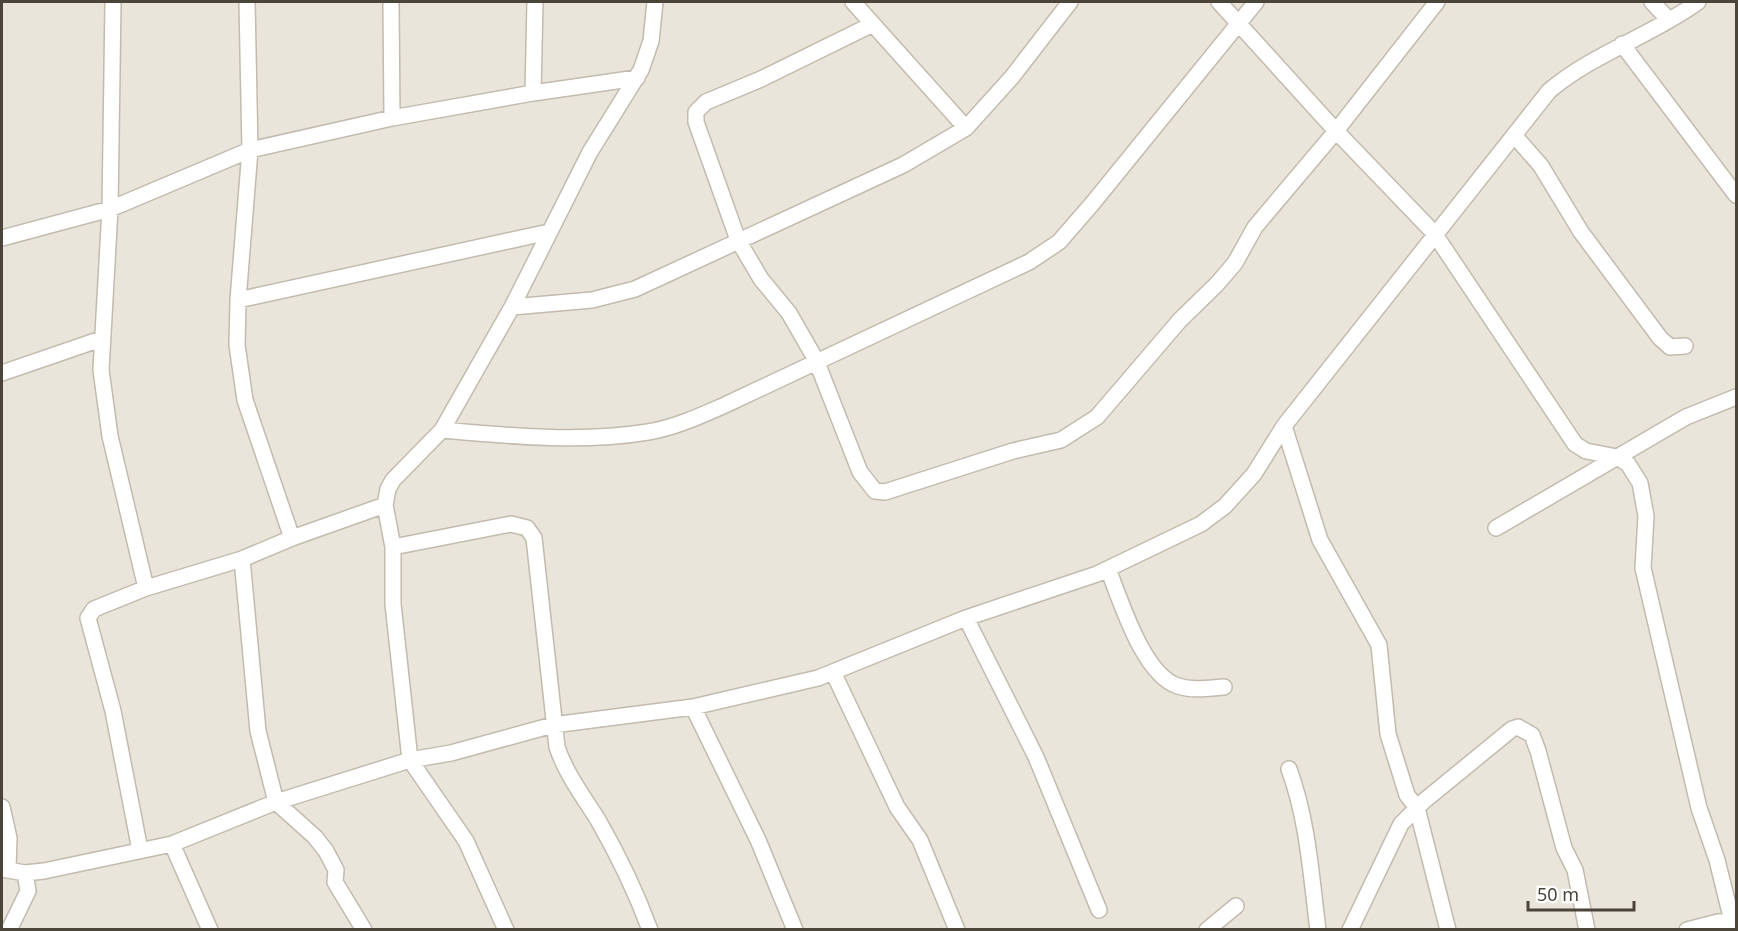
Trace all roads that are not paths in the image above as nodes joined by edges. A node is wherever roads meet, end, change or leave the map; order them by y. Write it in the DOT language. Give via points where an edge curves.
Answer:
graph roads {
  1 [pos="113,2"];
  2 [pos="247,2"];
  3 [pos="391,2"];
  4 [pos="535,2"];
  5 [pos="655,2"];
  6 [pos="853,2"];
  7 [pos="1070,2"];
  8 [pos="1219,2"];
  9 [pos="1256,2"];
  10 [pos="1437,2"];
  11 [pos="1652,2"];
  12 [pos="1698,2"];
  13 [pos="1669,21"];
  14 [pos="873,24"];
  15 [pos="1238,24"];
  16 [pos="1622,44"];
  17 [pos="637,78"];
  18 [pos="534,93"];
  19 [pos="392,118"];
  20 [pos="966,128"];
  21 [pos="1336,131"];
  22 [pos="1515,135"];
  23 [pos="250,150"];
  24 [pos="1737,195"];
  25 [pos="110,209"];
  26 [pos="549,232"];
  27 [pos="1434,233"];
  28 [pos="2,238"];
  29 [pos="738,240"];
  30 [pos="238,300"];
  31 [pos="512,307"];
  32 [pos="101,339"];
  33 [pos="1685,346"];
  34 [pos="816,360"];
  35 [pos="2,373"];
  36 [pos="1737,397"];
  37 [pos="1284,426"];
  38 [pos="442,430"];
  39 [pos="1617,457"];
  40 [pos="386,505"];
  41 [pos="1496,528"];
  42 [pos="292,538"];
  43 [pos="393,547"];
  44 [pos="242,559"];
  45 [pos="1108,569"];
  46 [pos="146,588"];
  47 [pos="966,618"];
  48 [pos="833,672"];
  49 [pos="1224,687"];
  50 [pos="693,707"];
  51 [pos="554,725"];
  52 [pos="410,760"];
  53 [pos="1289,769"];
  54 [pos="276,802"];
  55 [pos="2,807"];
  56 [pos="1417,808"];
  57 [pos="172,844"];
  58 [pos="140,850"];
  59 [pos="5,869"];
  60 [pos="25,873"];
  61 [pos="1236,906"];
  62 [pos="1099,910"];
  63 [pos="1734,921"];
  64 [pos="9,930"];
  65 [pos="210,930"];
  66 [pos="364,930"];
  67 [pos="506,930"];
  68 [pos="650,930"];
  69 [pos="795,930"];
  70 [pos="957,930"];
  71 [pos="1207,930"];
  72 [pos="1318,930"];
  73 [pos="1350,930"];
  74 [pos="1448,930"];
  75 [pos="1587,930"];
  76 [pos="1687,930"];
  1 -- 25 [label="street"];
  2 -- 23 [label="street"];
  3 -- 19 [label="street"];
  4 -- 18 [label="street"];
  5 -- 17 [label="street" via="651,41"];
  6 -- 14 [label="street"];
  7 -- 20 [label="street" via="1012,77"];
  8 -- 15 [label="street"];
  9 -- 15 [label="street"];
  10 -- 21 [label="street"];
  11 -- 13 [label="street"];
  12 -- 13 [label="street"];
  13 -- 16 [label="street"];
  14 -- 20 [label="street"];
  14 -- 29 [label="street" via="706,102 696,112 696,122"];
  15 -- 21 [label="street"];
  15 -- 34 [label="street" via="1059,242 1029,262"];
  16 -- 22 [label="street" via="1549,91"];
  16 -- 24 [label="street"];
  17 -- 18 [label="street"];
  17 -- 26 [label="street" via="590,152"];
  18 -- 19 [label="street"];
  19 -- 23 [label="street"];
  20 -- 29 [label="street" via="903,165"];
  21 -- 27 [label="street"];
  21 -- 34 [label="street" via="1255,227 1217,284 1180,320 1097,417 1061,440 1013,451 885,492 875,491 860,472"];
  22 -- 27 [label="street"];
  22 -- 33 [label="street" via="1542,166 1581,232 1660,339 1670,347"];
  23 -- 25 [label="street"];
  23 -- 30 [label="street"];
  25 -- 28 [label="street"];
  25 -- 32 [label="street"];
  26 -- 30 [label="street"];
  26 -- 31 [label="street"];
  27 -- 37 [label="street"];
  27 -- 39 [label="street" via="1575,444 1586,451"];
  29 -- 31 [label="street" via="635,289 592,300"];
  29 -- 34 [label="street"];
  30 -- 42 [label="street" via="237,345 245,400"];
  31 -- 38 [label="street"];
  32 -- 35 [label="street"];
  32 -- 46 [label="street" via="110,436"];
  34 -- 38 [label="street" via="725,405 649,432 524,437"];
  36 -- 39 [label="street" via="1686,417"];
  37 -- 45 [label="street" via="1254,474 1225,506 1201,524"];
  37 -- 56 [label="street" via="1320,540 1379,645 1388,734 1407,795"];
  38 -- 40 [label="street" via="393,480"];
  39 -- 41 [label="street"];
  39 -- 63 [label="street" via="1634,472 1644,497 1643,568 1699,808"];
  40 -- 42 [label="street"];
  40 -- 43 [label="street"];
  42 -- 44 [label="street"];
  43 -- 51 [label="street" via="511,524 527,528 534,538"];
  43 -- 52 [label="street" via="393,604"];
  44 -- 46 [label="street"];
  44 -- 54 [label="street" via="258,731"];
  45 -- 47 [label="street"];
  45 -- 49 [label="street" via="1142,650 1160,675 1175,686 1190,689"];
  46 -- 58 [label="street" via="94,609 88,618 113,711"];
  47 -- 48 [label="street"];
  47 -- 62 [label="street" via="1036,757"];
  48 -- 50 [label="street"];
  48 -- 70 [label="street" via="897,807 920,840"];
  50 -- 51 [label="street"];
  50 -- 69 [label="street" via="758,840"];
  51 -- 52 [label="street"];
  51 -- 68 [label="street" via="562,763 638,896"];
  52 -- 54 [label="street"];
  52 -- 67 [label="street" via="466,841"];
  53 -- 72 [label="street" via="1306,828"];
  54 -- 57 [label="street"];
  54 -- 66 [label="street" via="326,851 336,870 335,882"];
  55 -- 59 [label="street" via="9,838"];
  56 -- 73 [label="street" via="1401,824"];
  56 -- 74 [label="street"];
  56 -- 75 [label="street" via="1512,729 1527,730 1538,751 1564,848 1575,870"];
  57 -- 58 [label="street"];
  57 -- 65 [label="street"];
  58 -- 60 [label="street"];
  59 -- 60 [label="street"];
  60 -- 64 [label="street" via="28,891"];
  61 -- 71 [label="street"];
  63 -- 76 [label="street"];
}
